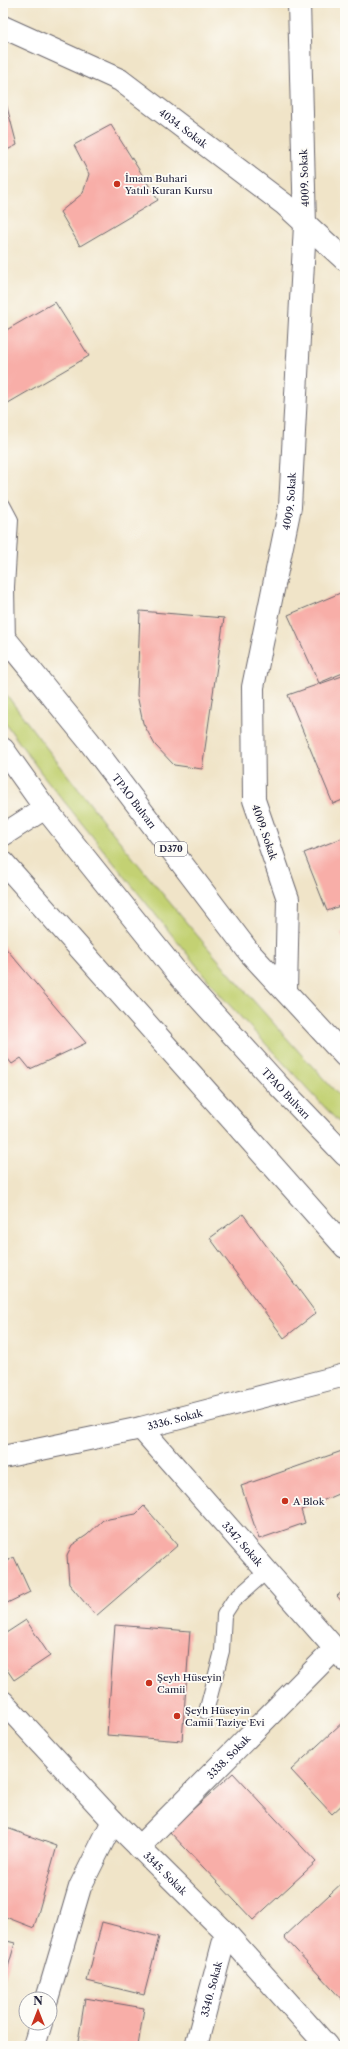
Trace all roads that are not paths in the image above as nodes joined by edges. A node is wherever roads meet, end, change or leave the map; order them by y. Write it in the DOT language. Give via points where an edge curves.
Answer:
graph roads {
  1 [pos="299,3"];
  2 [pos="3,27"];
  3 [pos="305,225"];
  4 [pos="345,260"];
  5 [pos="3,505"];
  6 [pos="5,639"];
  7 [pos="3,749"];
  8 [pos="45,808"];
  9 [pos="3,835"];
  10 [pos="3,862"];
  11 [pos="286,991"];
  12 [pos="345,1056"];
  13 [pos="345,1155"];
  14 [pos="345,1247"];
  15 [pos="345,1375"];
  16 [pos="141,1428"];
  17 [pos="3,1457"];
  18 [pos="266,1572"];
  19 [pos="340,1655"];
  20 [pos="3,1702"];
  21 [pos="206,1712"];
  22 [pos="113,1821"];
  23 [pos="139,1847"];
  24 [pos="226,1933"];
  25 [pos="49,1991"];
  26 [pos="39,2031"];
  27 [pos="34,2046"];
  28 [pos="196,2046"];
  29 [pos="327,2046"];
  1 -- 3 [label="main road, 4009. Sokak"];
  2 -- 3 [label="main road, 4034. Sokak" via="120,80 284,204"];
  3 -- 4 [label="main road, 4034. Sokak"];
  3 -- 11 [label="main road, 4009. Sokak" via="290,507 253,688 254,800 288,899"];
  5 -- 6 [label="lane" via="10,520"];
  6 -- 11 [label="main road, TPAO Bulvarı / D370" via="88,740 249,952"];
  7 -- 8 [label="main road, TPAO Bulvarı"];
  8 -- 9 [label="main road"];
  8 -- 13 [label="main road, TPAO Bulvarı" via="182,979"];
  10 -- 14 [label="main road"];
  11 -- 12 [label="main road, TPAO Bulvarı / D370"];
  15 -- 16 [label="main road, 3336. Sokak"];
  16 -- 17 [label="main road, 3336. Sokak"];
  16 -- 18 [label="main road, 3347. Sokak"];
  18 -- 19 [label="main road, 3347. Sokak"];
  18 -- 21 [label="lane" via="233,1601 224,1615 222,1651"];
  19 -- 23 [label="main road, 3338. Sokak"];
  20 -- 22 [label="main road, 3345. Sokak"];
  22 -- 23 [label="main road, 3345. Sokak"];
  22 -- 25 [label="main road" via="80,1887"];
  23 -- 24 [label="main road, 3345. Sokak"];
  24 -- 28 [label="main road, 3340. Sokak"];
  24 -- 29 [label="main road, 3345. Sokak"];
  26 -- 27 [label="main road"];
}
